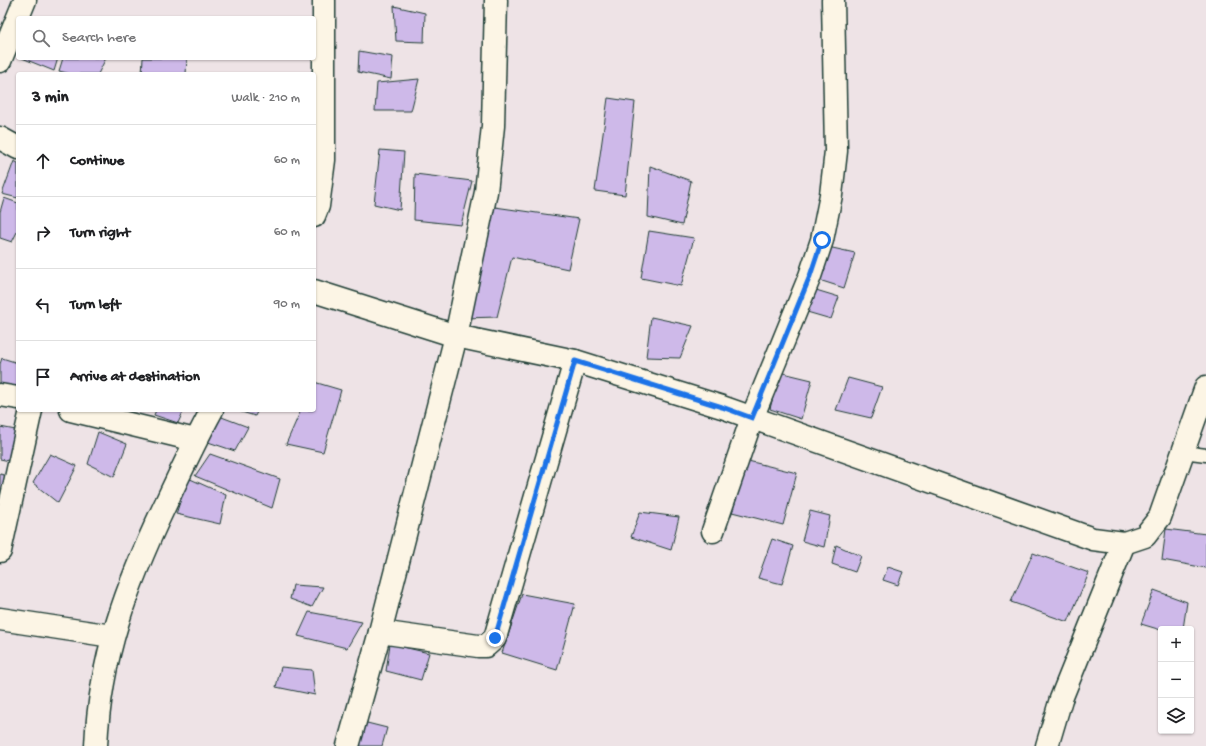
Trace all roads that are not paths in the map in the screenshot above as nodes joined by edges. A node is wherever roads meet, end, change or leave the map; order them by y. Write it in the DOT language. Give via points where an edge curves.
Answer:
graph roads {
  1 [pos="25,0"];
  2 [pos="324,0"];
  3 [pos="496,0"];
  4 [pos="833,0"];
  5 [pos="18,16"];
  6 [pos="16,22"];
  7 [pos="0,61"];
  8 [pos="0,138"];
  9 [pos="16,147"];
  10 [pos="316,211"];
  11 [pos="316,292"];
  12 [pos="456,336"];
  13 [pos="575,361"];
  14 [pos="1206,387"];
  15 [pos="0,395"];
  16 [pos="16,398"];
  17 [pos="31,412"];
  18 [pos="79,412"];
  19 [pos="211,412"];
  20 [pos="752,418"];
  21 [pos="195,440"];
  22 [pos="1183,452"];
  23 [pos="1206,455"];
  24 [pos="713,531"];
  25 [pos="1124,543"];
  26 [pos="0,551"];
  27 [pos="0,619"];
  28 [pos="380,632"];
  29 [pos="112,636"];
  30 [pos="96,746"];
  31 [pos="348,746"];
  32 [pos="1047,746"];
  1 -- 5 [label="street"];
  2 -- 10 [label="street" via="324,160"];
  3 -- 12 [label="street" via="493,126 486,192"];
  4 -- 20 [label="street" via="836,151 831,195 822,240 810,276"];
  6 -- 7 [label="street"];
  8 -- 9 [label="street"];
  11 -- 12 [label="street"];
  12 -- 13 [label="street"];
  12 -- 28 [label="street"];
  13 -- 20 [label="street"];
  13 -- 28 [label="street" via="495,638 486,646 478,646"];
  14 -- 22 [label="street"];
  15 -- 16 [label="street"];
  17 -- 26 [label="street"];
  18 -- 21 [label="street"];
  19 -- 21 [label="street"];
  20 -- 24 [label="street"];
  20 -- 25 [label="street" via="1093,539"];
  21 -- 29 [label="street" via="140,559"];
  22 -- 23 [label="lane"];
  22 -- 25 [label="street" via="1160,517 1145,536"];
  25 -- 32 [label="street" via="1061,699"];
  27 -- 29 [label="street"];
  28 -- 31 [label="street"];
  29 -- 30 [label="street" via="98,714"];
}
